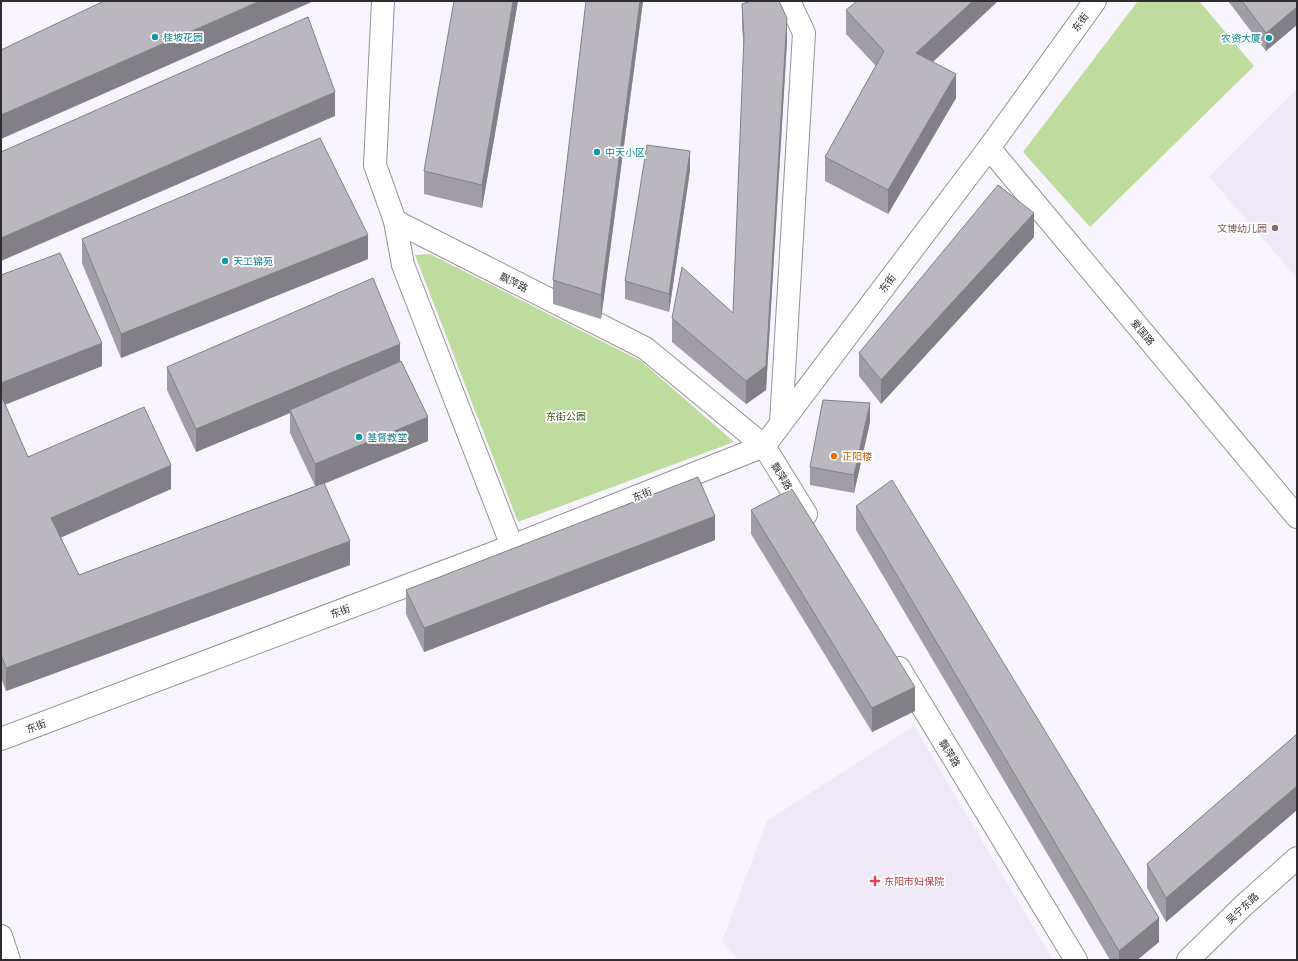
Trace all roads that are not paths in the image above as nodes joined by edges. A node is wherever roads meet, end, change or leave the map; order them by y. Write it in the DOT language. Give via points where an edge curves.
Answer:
graph roads {
  1 [pos="382,1"];
  2 [pos="789,1"];
  3 [pos="1095,1"];
  4 [pos="989,148"];
  5 [pos="395,221"];
  6 [pos="781,423"];
  7 [pos="764,446"];
  8 [pos="1297,517"];
  9 [pos="817,534"];
  10 [pos="512,546"];
  11 [pos="887,649"];
  12 [pos="1,739"];
  13 [pos="1297,858"];
  14 [pos="1,936"];
  15 [pos="9,960"];
  16 [pos="1076,960"];
  17 [pos="1188,960"];
  1 -- 5 [label="street" via="375,165"];
  2 -- 6 [label="street" via="804,33"];
  3 -- 4 [label="street, 东街"];
  4 -- 6 [label="street, 东街"];
  4 -- 8 [label="street, 爱国路"];
  5 -- 7 [label="street, 飘萍路" via="645,348"];
  5 -- 10 [label="street" via="403,266"];
  6 -- 7 [label="street, 东街"];
  7 -- 9 [label="street, 飘萍路"];
  7 -- 10 [label="street, 东街"];
  10 -- 12 [label="street, 东街"];
  11 -- 16 [label="street, 飘萍路"];
  13 -- 17 [label="street, 吴宁东路"];
  14 -- 15 [label="street"];
}
